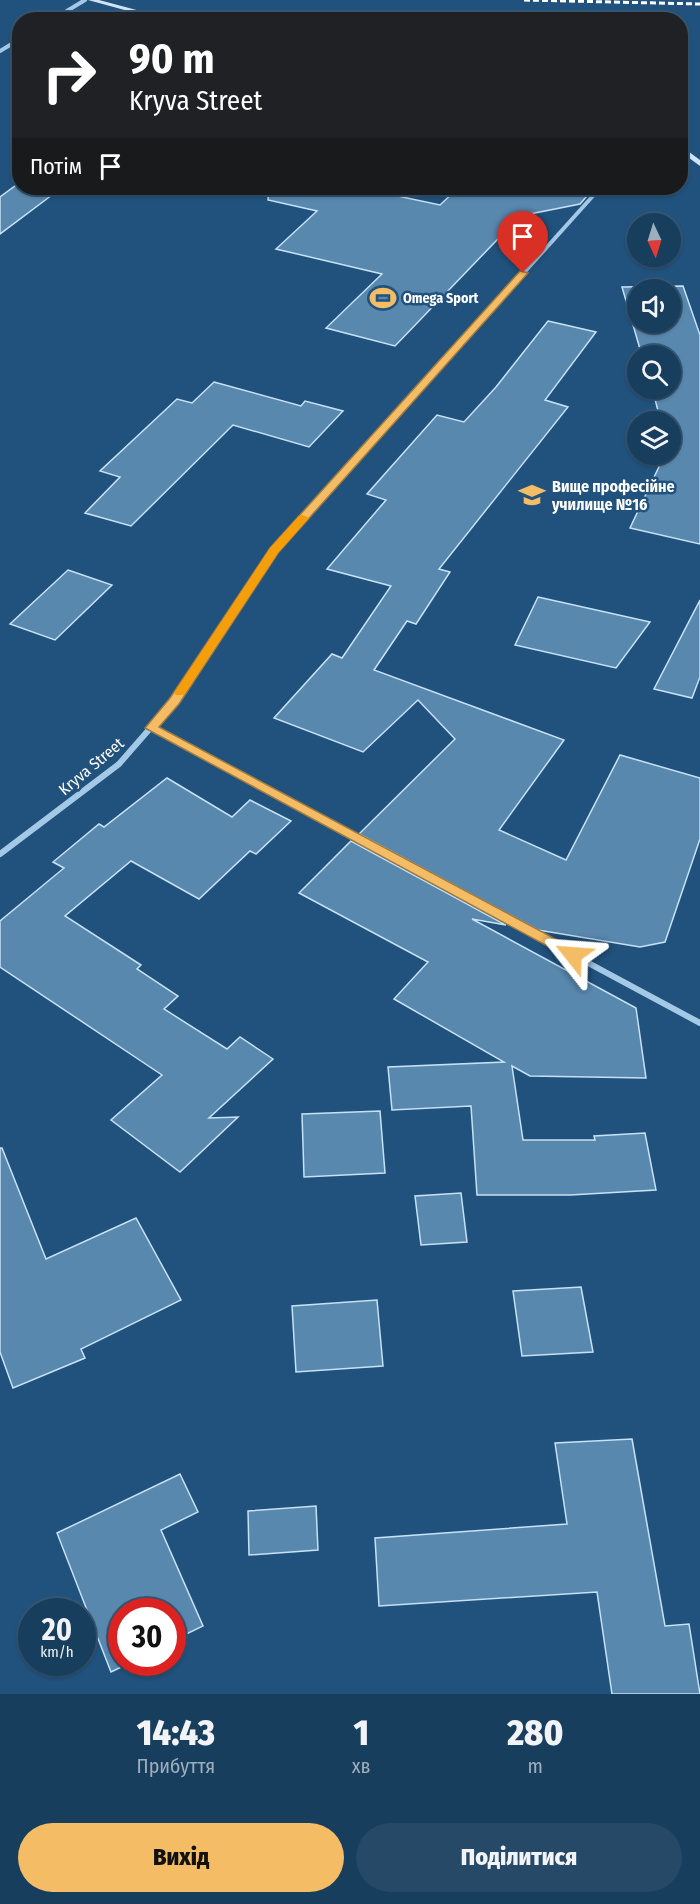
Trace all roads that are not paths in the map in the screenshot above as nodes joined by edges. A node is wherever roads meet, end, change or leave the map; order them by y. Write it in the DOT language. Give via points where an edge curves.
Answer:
graph roads {
  1 [pos="85,0"];
  2 [pos="91,0"];
  3 [pos="65,12"];
  4 [pos="139,12"];
  5 [pos="688,154"];
  6 [pos="700,164"];
  7 [pos="594,195"];
  8 [pos="151,728"];
  9 [pos="0,854"];
  10 [pos="700,1023"];
  1 -- 3 [label="street"];
  2 -- 4 [label="main road"];
  5 -- 6 [label="main road"];
  7 -- 8 [label="street, Kryva Street" via="274,551 174,701"];
  8 -- 9 [label="street, Kryva Street" via="119,764"];
  8 -- 10 [label="street"];
}
